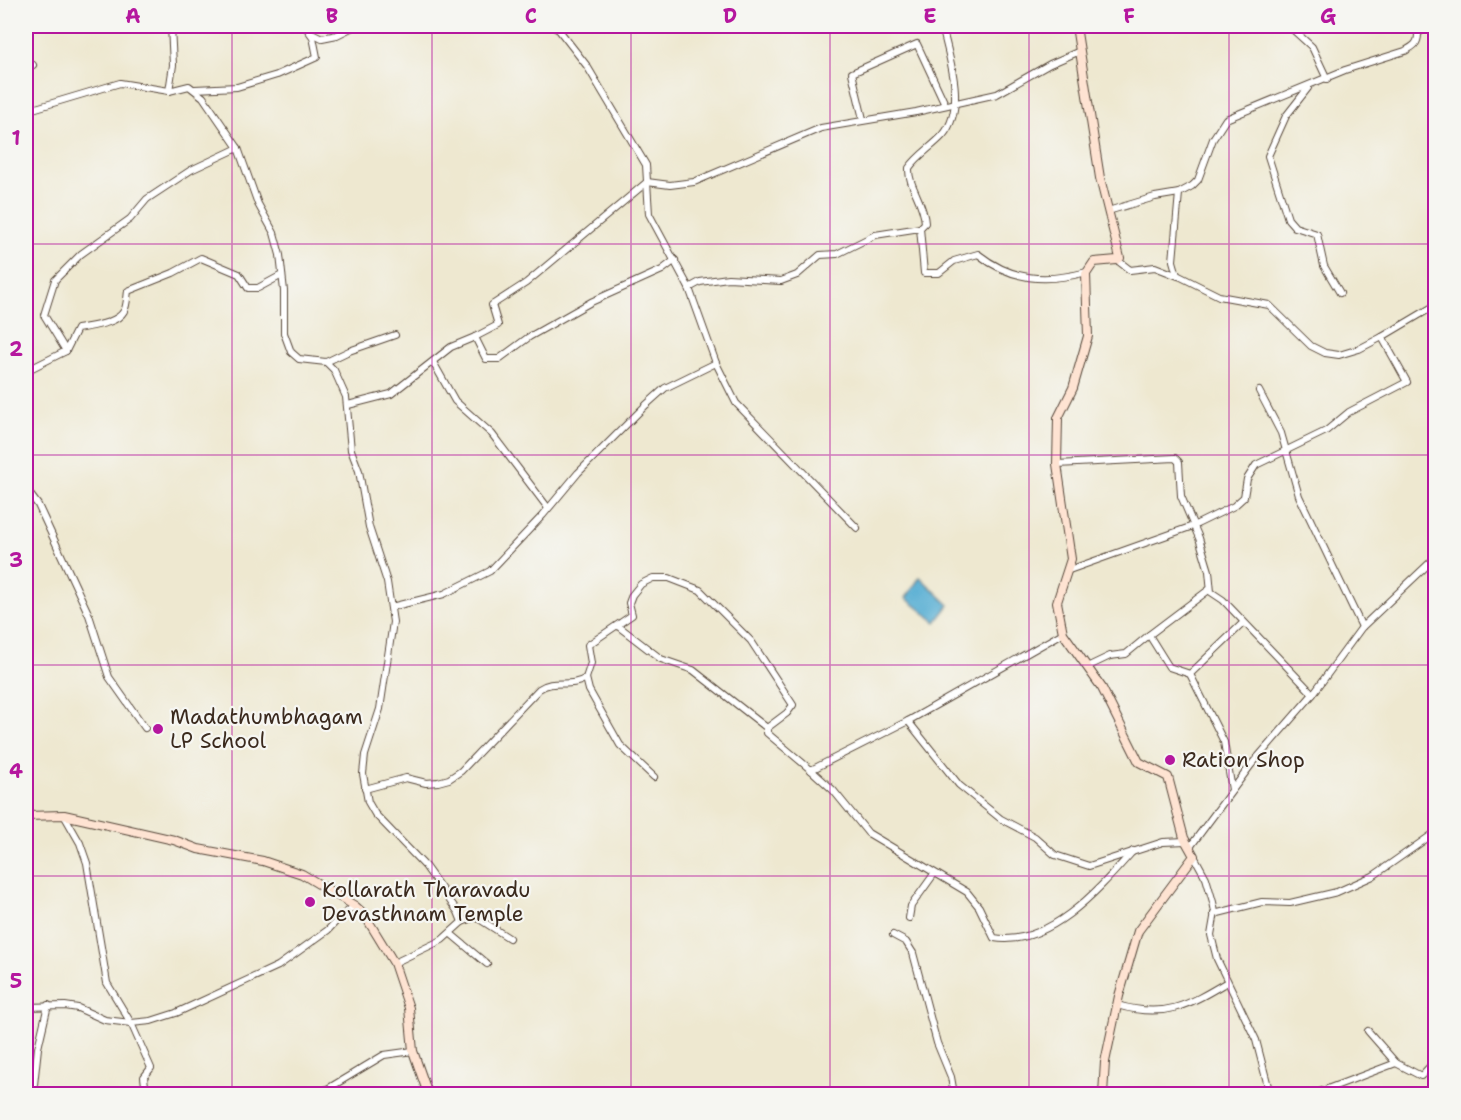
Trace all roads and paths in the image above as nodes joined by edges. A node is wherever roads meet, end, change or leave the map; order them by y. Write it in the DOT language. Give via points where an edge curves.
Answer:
graph roads {
  1 [pos="171,26"];
  2 [pos="305,26"];
  3 [pos="355,26"];
  4 [pos="552,26"];
  5 [pos="942,26"];
  6 [pos="1076,26"];
  7 [pos="1294,26"];
  8 [pos="1414,26"];
  9 [pos="1426,26"];
  10 [pos="310,32"];
  11 [pos="1418,34"];
  12 [pos="1080,51"];
  13 [pos="33,65"];
  14 [pos="26,70"];
  15 [pos="1327,79"];
  16 [pos="1308,87"];
  17 [pos="195,89"];
  18 [pos="169,91"];
  19 [pos="956,101"];
  20 [pos="945,104"];
  21 [pos="26,111"];
  22 [pos="863,119"];
  23 [pos="238,148"];
  24 [pos="647,182"];
  25 [pos="1179,194"];
  26 [pos="1108,211"];
  27 [pos="920,228"];
  28 [pos="675,260"];
  29 [pos="1117,260"];
  30 [pos="1087,272"];
  31 [pos="282,275"];
  32 [pos="1179,276"];
  33 [pos="689,288"];
  34 [pos="1340,294"];
  35 [pos="1436,305"];
  36 [pos="395,335"];
  37 [pos="475,337"];
  38 [pos="1382,337"];
  39 [pos="66,351"];
  40 [pos="326,362"];
  41 [pos="433,362"];
  42 [pos="716,363"];
  43 [pos="26,371"];
  44 [pos="1259,391"];
  45 [pos="348,405"];
  46 [pos="1285,452"];
  47 [pos="1057,464"];
  48 [pos="26,489"];
  49 [pos="548,508"];
  50 [pos="1193,526"];
  51 [pos="857,528"];
  52 [pos="1436,557"];
  53 [pos="1069,570"];
  54 [pos="1210,589"];
  55 [pos="391,607"];
  56 [pos="1242,624"];
  57 [pos="618,626"];
  58 [pos="1362,627"];
  59 [pos="1062,633"];
  60 [pos="1149,635"];
  61 [pos="1087,667"];
  62 [pos="1190,674"];
  63 [pos="586,678"];
  64 [pos="1312,694"];
  65 [pos="908,721"];
  66 [pos="144,728"];
  67 [pos="767,728"];
  68 [pos="812,770"];
  69 [pos="654,777"];
  70 [pos="365,789"];
  71 [pos="1232,790"];
  72 [pos="64,815"];
  73 [pos="26,816"];
  74 [pos="1436,832"];
  75 [pos="1190,848"];
  76 [pos="1133,851"];
  77 [pos="934,874"];
  78 [pos="355,906"];
  79 [pos="1214,914"];
  80 [pos="909,918"];
  81 [pos="462,922"];
  82 [pos="451,934"];
  83 [pos="893,935"];
  84 [pos="509,938"];
  85 [pos="394,963"];
  86 [pos="488,964"];
  87 [pos="1227,982"];
  88 [pos="48,1005"];
  89 [pos="1117,1005"];
  90 [pos="26,1007"];
  91 [pos="131,1023"];
  92 [pos="1368,1031"];
  93 [pos="413,1051"];
  94 [pos="1436,1060"];
  95 [pos="1396,1063"];
  96 [pos="325,1093"];
  97 [pos="33,1095"];
  98 [pos="146,1095"];
  99 [pos="307,1095"];
  100 [pos="428,1095"];
  101 [pos="954,1095"];
  102 [pos="1103,1095"];
  103 [pos="1270,1095"];
  104 [pos="1314,1095"];
  1 -- 18 [label="street" via="173,64"];
  2 -- 10 [label="street"];
  3 -- 10 [label="street" via="322,38"];
  4 -- 24 [label="street" via="587,66 637,147 646,165"];
  5 -- 19 [label="street"];
  6 -- 12 [label="main road"];
  7 -- 15 [label="street" via="1312,47"];
  8 -- 11 [label="street"];
  9 -- 11 [label="street"];
  10 -- 17 [label="street" via="317,57 237,87"];
  11 -- 15 [label="street" via="1418,41 1405,51"];
  12 -- 19 [label="street" via="997,94"];
  12 -- 26 [label="main road"];
  13 -- 14 [label="street"];
  15 -- 16 [label="street"];
  16 -- 25 [label="street" via="1226,119 1210,146 1198,180"];
  16 -- 34 [label="street" via="1286,116 1268,156 1288,219 1295,227 1317,234 1324,266"];
  17 -- 18 [label="street" via="189,86"];
  17 -- 23 [label="street"];
  18 -- 21 [label="street" via="120,83"];
  19 -- 20 [label="street"];
  19 -- 27 [label="street" via="943,135 909,168 908,176 923,205 925,223"];
  20 -- 22 [label="street"];
  20 -- 22 [label="street" via="917,44 852,73"];
  22 -- 24 [label="street" via="821,128 694,182"];
  23 -- 31 [label="street" via="258,204 274,233"];
  23 -- 39 [label="street" via="191,170 147,199 130,219 81,254 55,280 44,315"];
  24 -- 28 [label="street" via="650,214"];
  24 -- 37 [label="street" via="526,283 492,305 498,325"];
  25 -- 26 [label="street"];
  25 -- 32 [label="street" via="1173,261"];
  26 -- 29 [label="main road" via="1120,258"];
  27 -- 30 [label="street" via="924,273 939,273 954,261 978,254 996,268 1027,279"];
  27 -- 33 [label="street" via="875,236 837,254 820,255 797,275 781,281 728,278 700,282"];
  28 -- 33 [label="street"];
  28 -- 37 [label="street" via="662,270 591,302 499,359 486,358"];
  29 -- 30 [label="main road" via="1094,262"];
  29 -- 32 [label="street" via="1130,270 1155,267"];
  30 -- 47 [label="main road" via="1088,336 1073,388 1058,418"];
  31 -- 39 [label="street" via="258,288 248,288 239,274 201,258 128,291 119,316 77,329"];
  31 -- 40 [label="street" via="287,342 299,359"];
  32 -- 38 [label="street" via="1218,296 1269,305 1311,346 1325,353 1339,355 1359,350"];
  33 -- 42 [label="street"];
  35 -- 38 [label="street"];
  36 -- 40 [label="street"];
  37 -- 41 [label="street" via="451,347"];
  38 -- 46 [label="street" via="1407,382"];
  39 -- 43 [label="street"];
  40 -- 45 [label="street" via="334,370"];
  41 -- 45 [label="street" via="391,394"];
  41 -- 49 [label="street" via="455,401 492,434"];
  42 -- 49 [label="street" via="664,388"];
  42 -- 51 [label="street" via="736,403"];
  44 -- 46 [label="street" via="1281,433"];
  45 -- 55 [label="street" via="351,450"];
  46 -- 50 [label="street" via="1256,465 1247,479 1244,497 1234,506"];
  46 -- 58 [label="street" via="1299,496"];
  47 -- 50 [label="street" via="1175,458 1179,462 1181,496"];
  47 -- 53 [label="main road" via="1071,560"];
  48 -- 66 [label="street" via="38,505 89,615 109,677"];
  49 -- 55 [label="street" via="490,571 444,594"];
  50 -- 53 [label="street"];
  50 -- 54 [label="street" via="1209,571"];
  52 -- 58 [label="street"];
  53 -- 59 [label="main road" via="1057,602"];
  54 -- 56 [label="street"];
  54 -- 60 [label="street"];
  55 -- 70 [label="street" via="389,656 380,709 365,755"];
  56 -- 62 [label="street"];
  56 -- 64 [label="street"];
  57 -- 63 [label="street" via="588,645 591,663"];
  57 -- 67 [label="street" via="661,659 693,670"];
  57 -- 67 [label="street" via="632,615 632,595 653,578 700,590 751,641 793,705"];
  58 -- 64 [label="street"];
  59 -- 61 [label="main road"];
  59 -- 65 [label="street"];
  60 -- 61 [label="street" via="1126,654 1110,656"];
  60 -- 62 [label="street" via="1169,668"];
  61 -- 75 [label="main road" via="1102,688 1139,762 1168,777"];
  62 -- 71 [label="street" via="1224,742"];
  63 -- 69 [label="street" via="588,690 620,745"];
  63 -- 70 [label="street" via="574,685 551,683 538,689 449,779 426,783 406,778"];
  64 -- 71 [label="street"];
  65 -- 68 [label="street"];
  65 -- 76 [label="street" via="958,785 1055,855 1089,866"];
  67 -- 68 [label="street" via="769,737"];
  68 -- 77 [label="street" via="868,833"];
  70 -- 81 [label="street" via="375,814 425,866"];
  71 -- 75 [label="street"];
  72 -- 73 [label="main road"];
  72 -- 78 [label="main road" via="263,861 302,874"];
  72 -- 91 [label="street" via="87,863 107,983"];
  74 -- 79 [label="street" via="1373,876 1337,892 1290,903 1262,902"];
  75 -- 76 [label="street" via="1163,842"];
  75 -- 79 [label="street" via="1210,889"];
  75 -- 89 [label="main road" via="1138,931"];
  76 -- 77 [label="street" via="1074,910 1029,935 1007,940 994,938 967,892"];
  77 -- 80 [label="street" via="912,906"];
  78 -- 85 [label="main road"];
  78 -- 91 [label="street" via="278,966 176,1013"];
  79 -- 87 [label="street" via="1211,934"];
  81 -- 82 [label="street"];
  81 -- 84 [label="street" via="476,917"];
  82 -- 85 [label="street"];
  82 -- 86 [label="street"];
  83 -- 101 [label="street" via="906,942 913,953"];
  85 -- 93 [label="main road" via="409,1008"];
  87 -- 89 [label="street" via="1190,1004 1172,1009 1139,1011"];
  87 -- 103 [label="street" via="1256,1040"];
  88 -- 90 [label="street"];
  88 -- 91 [label="street" via="78,1008 105,1020"];
  88 -- 97 [label="street"];
  89 -- 102 [label="main road" via="1105,1062"];
  91 -- 98 [label="street" via="151,1068 144,1077"];
  92 -- 95 [label="street"];
  93 -- 96 [label="street" via="384,1055"];
  93 -- 100 [label="main road"];
  94 -- 95 [label="street" via="1421,1076"];
  95 -- 104 [label="street"];
  96 -- 99 [label="street"];
}
